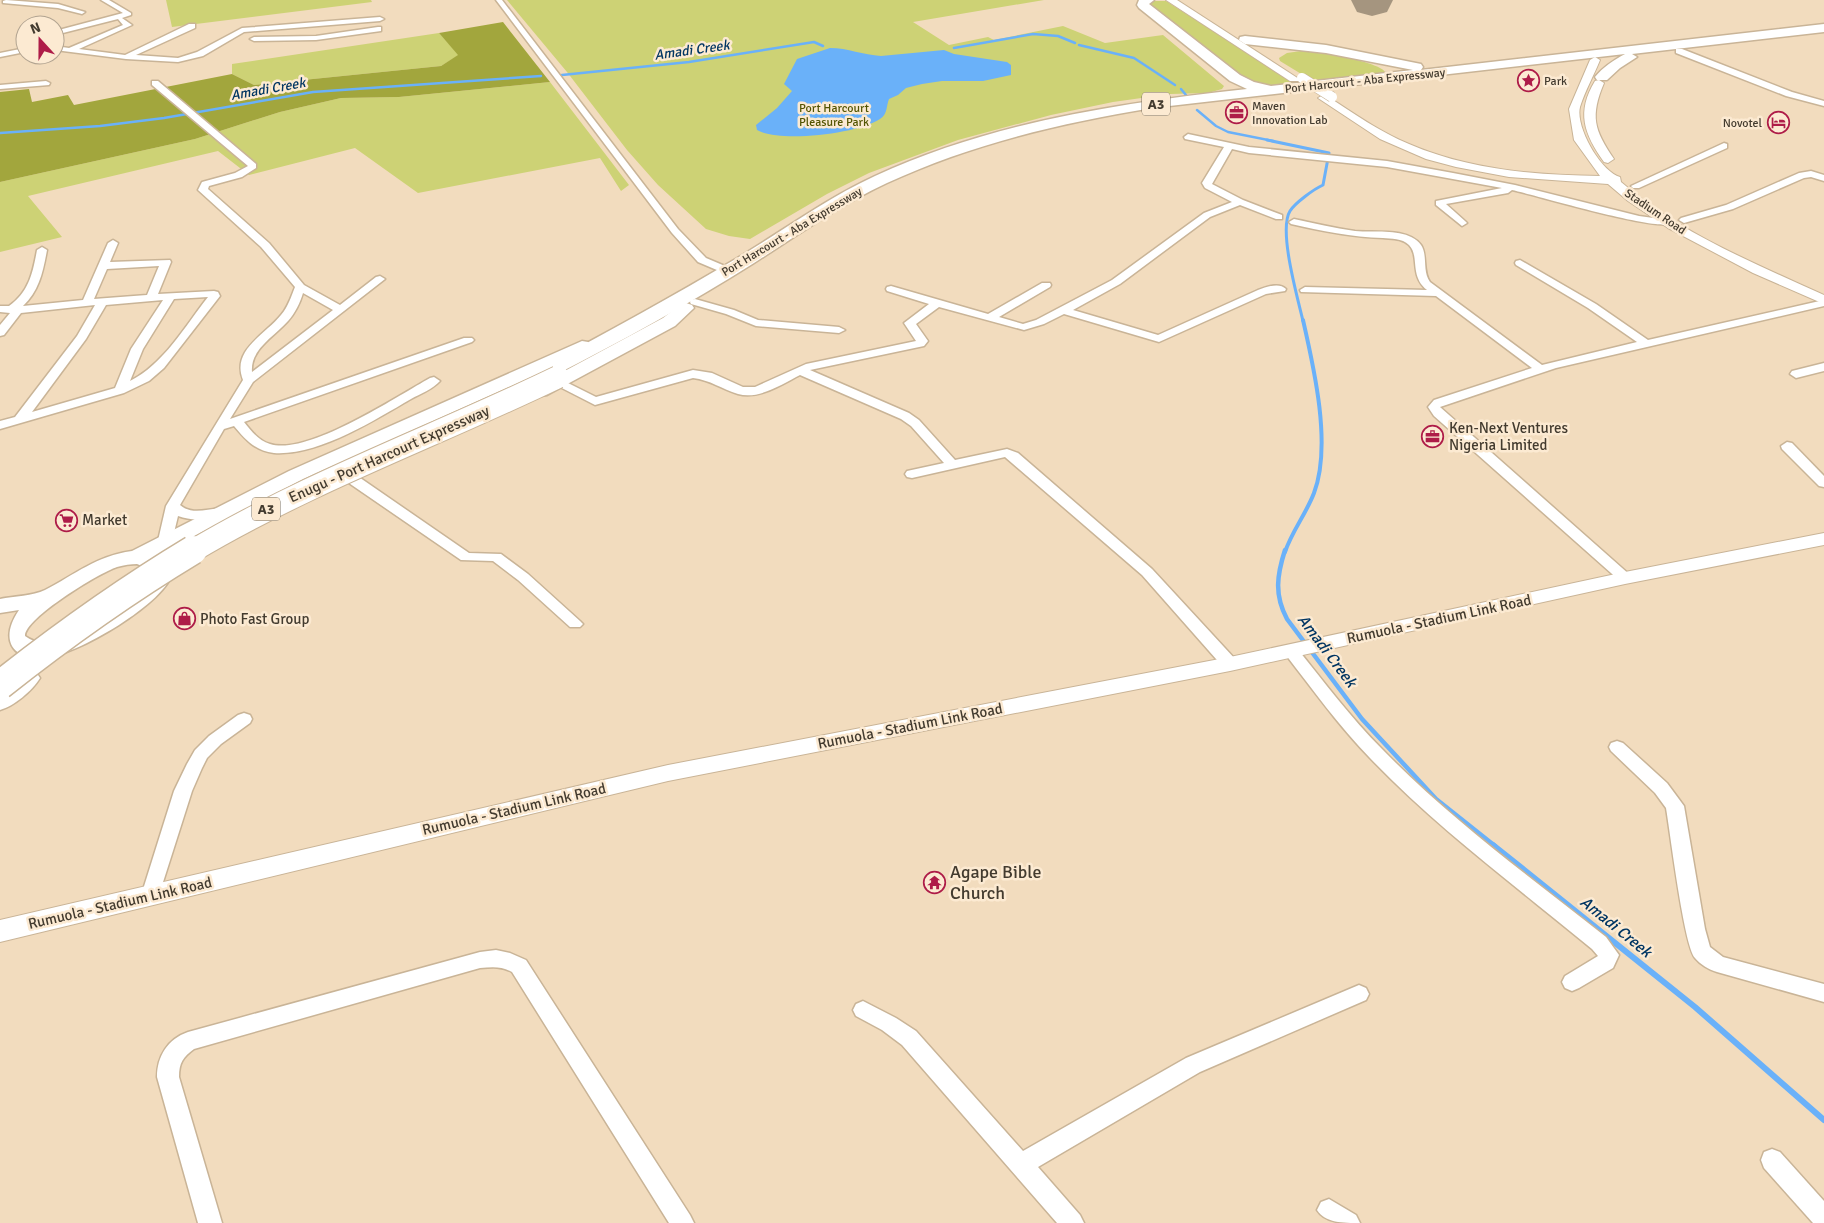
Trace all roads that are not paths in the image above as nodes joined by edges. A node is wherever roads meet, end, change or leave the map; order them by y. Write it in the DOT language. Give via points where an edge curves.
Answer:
graph roads {
  1 [pos="104,0"];
  2 [pos="499,0"];
  3 [pos="1137,0"];
  4 [pos="1148,0"];
  5 [pos="1171,0"];
  6 [pos="1181,0"];
  7 [pos="5,2"];
  8 [pos="378,11"];
  9 [pos="82,12"];
  10 [pos="346,13"];
  11 [pos="329,15"];
  12 [pos="311,16"];
  13 [pos="380,19"];
  14 [pos="121,20"];
  15 [pos="319,25"];
  16 [pos="192,26"];
  17 [pos="1824,28"];
  18 [pos="65,31"];
  19 [pos="1824,32"];
  20 [pos="301,39"];
  21 [pos="1245,40"];
  22 [pos="225,41"];
  23 [pos="283,46"];
  24 [pos="65,49"];
  25 [pos="70,50"];
  26 [pos="1679,51"];
  27 [pos="15,52"];
  28 [pos="0,55"];
  29 [pos="1270,56"];
  30 [pos="126,57"];
  31 [pos="1630,57"];
  32 [pos="1600,60"];
  33 [pos="1553,65"];
  34 [pos="1446,71"];
  35 [pos="1602,77"];
  36 [pos="1380,78"];
  37 [pos="1588,78"];
  38 [pos="1295,82"];
  39 [pos="46,83"];
  40 [pos="154,83"];
  41 [pos="0,87"];
  42 [pos="1824,95"];
  43 [pos="1209,98"];
  44 [pos="1811,101"];
  45 [pos="1824,104"];
  46 [pos="1188,137"];
  47 [pos="1229,146"];
  48 [pos="1724,146"];
  49 [pos="1619,178"];
  50 [pos="1824,178"];
  51 [pos="1515,188"];
  52 [pos="1240,202"];
  53 [pos="1278,217"];
  54 [pos="1684,220"];
  55 [pos="1294,222"];
  56 [pos="1462,223"];
  57 [pos="1668,223"];
  58 [pos="113,243"];
  59 [pos="42,250"];
  60 [pos="1520,263"];
  61 [pos="103,266"];
  62 [pos="728,271"];
  63 [pos="380,279"];
  64 [pos="1046,285"];
  65 [pos="300,288"];
  66 [pos="891,289"];
  67 [pos="1281,289"];
  68 [pos="1305,290"];
  69 [pos="1824,290"];
  70 [pos="1436,293"];
  71 [pos="171,296"];
  72 [pos="151,298"];
  73 [pos="102,302"];
  74 [pos="938,302"];
  75 [pos="1824,302"];
  76 [pos="87,303"];
  77 [pos="690,305"];
  78 [pos="340,309"];
  79 [pos="8,310"];
  80 [pos="1063,310"];
  81 [pos="656,312"];
  82 [pos="990,318"];
  83 [pos="839,330"];
  84 [pos="0,333"];
  85 [pos="468,340"];
  86 [pos="1647,344"];
  87 [pos="1824,367"];
  88 [pos="1540,369"];
  89 [pos="799,370"];
  90 [pos="1796,374"];
  91 [pos="554,377"];
  92 [pos="249,380"];
  93 [pos="434,381"];
  94 [pos="120,390"];
  95 [pos="20,419"];
  96 [pos="238,422"];
  97 [pos="0,425"];
  98 [pos="221,426"];
  99 [pos="1787,446"];
  100 [pos="951,463"];
  101 [pos="912,474"];
  102 [pos="348,476"];
  103 [pos="1824,483"];
  104 [pos="173,506"];
  105 [pos="224,511"];
  106 [pos="1824,539"];
  107 [pos="164,545"];
  108 [pos="137,558"];
  109 [pos="1625,578"];
  110 [pos="159,582"];
  111 [pos="53,596"];
  112 [pos="0,606"];
  113 [pos="576,624"];
  114 [pos="8,631"];
  115 [pos="72,642"];
  116 [pos="1301,649"];
  117 [pos="1230,664"];
  118 [pos="0,668"];
  119 [pos="0,685"];
  120 [pos="0,702"];
  121 [pos="244,719"];
  122 [pos="1617,747"];
  123 [pos="150,896"];
  124 [pos="0,931"];
  125 [pos="1572,982"];
  126 [pos="1359,994"];
  127 [pos="1824,994"];
  128 [pos="863,1010"];
  129 [pos="1772,1160"];
  130 [pos="1021,1165"];
  131 [pos="1329,1210"];
  132 [pos="1824,1218"];
  133 [pos="210,1223"];
  134 [pos="682,1223"];
  135 [pos="1072,1223"];
  136 [pos="1348,1223"];
  1 -- 18 [label="street" via="129,14"];
  2 -- 62 [label="street" via="675,231 702,260"];
  3 -- 43 [label="highway" via="1135,4 1234,85 1229,91"];
  4 -- 38 [label="highway" via="1144,4 1240,81 1259,88"];
  5 -- 38 [label="main road"];
  6 -- 21 [label="main road"];
  7 -- 9 [label="street" via="58,6"];
  8 -- 13 [label="street"];
  10 -- 11 [label="street"];
  11 -- 12 [label="street"];
  11 -- 15 [label="street"];
  13 -- 15 [label="street"];
  13 -- 20 [label="street" via="383,27 380,28"];
  14 -- 25 [label="street" via="128,25"];
  15 -- 22 [label="street" via="242,30"];
  16 -- 30 [label="street"];
  17 -- 34 [label="highway, Port Harcourt - Aba Expressway / A3"];
  19 -- 26 [label="highway, Port Harcourt - Aba Expressway / A3"];
  20 -- 22 [label="street"];
  20 -- 23 [label="street"];
  21 -- 29 [label="main road"];
  21 -- 34 [label="highway" via="1326,49"];
  22 -- 30 [label="street" via="183,59"];
  24 -- 25 [label="street"];
  25 -- 30 [label="street"];
  26 -- 31 [label="highway, Port Harcourt - Aba Expressway / A3"];
  26 -- 44 [label="street"];
  27 -- 28 [label="street"];
  29 -- 36 [label="highway" via="1295,48 1332,51 1375,62 1393,72"];
  29 -- 38 [label="main road"];
  31 -- 32 [label="highway, Port Harcourt - Aba Expressway / A3"];
  31 -- 35 [label="highway"];
  32 -- 33 [label="highway, Port Harcourt - Aba Expressway / A3"];
  32 -- 35 [label="main road, Stadium Road"];
  32 -- 37 [label="main road, Stadium Road"];
  33 -- 37 [label="highway" via="1578,69"];
  33 -- 77 [label="highway, Port Harcourt - Aba Expressway / A3" via="1187,105 1086,121 1018,139 948,161 896,184 843,211"];
  34 -- 36 [label="highway, Port Harcourt - Aba Expressway / A3"];
  35 -- 49 [label="main road, Stadium Road" via="1592,98 1589,122 1595,139"];
  36 -- 38 [label="highway, Port Harcourt - Aba Expressway / A3"];
  37 -- 49 [label="main road, Stadium Road" via="1574,109 1580,142"];
  38 -- 43 [label="highway, Port Harcourt - Aba Expressway / A3"];
  38 -- 49 [label="main road" via="1327,97 1392,140 1448,162 1494,171"];
  39 -- 41 [label="street"];
  40 -- 65 [label="street" via="252,166 244,173 205,184 203,190 265,245"];
  42 -- 44 [label="street"];
  43 -- 62 [label="highway, Port Harcourt - Aba Expressway / A3" via="1065,120 934,158 855,192"];
  44 -- 45 [label="street"];
  46 -- 47 [label="street"];
  47 -- 51 [label="street" via="1387,164"];
  47 -- 52 [label="street" via="1207,184"];
  48 -- 49 [label="street"];
  49 -- 54 [label="main road, Stadium Road"];
  49 -- 57 [label="main road, Stadium Road"];
  50 -- 54 [label="street" via="1802,175 1735,206"];
  51 -- 56 [label="street" via="1439,203"];
  51 -- 57 [label="street"];
  52 -- 53 [label="street"];
  52 -- 80 [label="street" via="1207,215 1116,282"];
  54 -- 69 [label="main road, Stadium Road"];
  55 -- 70 [label="street" via="1355,234 1410,240 1417,247 1422,280"];
  57 -- 75 [label="main road, Stadium Road"];
  58 -- 61 [label="street"];
  59 -- 79 [label="street" via="38,277 27,297"];
  60 -- 86 [label="street"];
  61 -- 72 [label="street" via="166,262"];
  61 -- 76 [label="street"];
  62 -- 81 [label="highway, Port Harcourt - Aba Expressway / A3"];
  63 -- 78 [label="street"];
  64 -- 82 [label="street"];
  65 -- 78 [label="street"];
  65 -- 92 [label="street" via="292,309 263,337 249,357 245,369"];
  66 -- 74 [label="street"];
  67 -- 80 [label="street" via="1262,292 1161,338 1151,338"];
  68 -- 70 [label="street"];
  70 -- 88 [label="street"];
  71 -- 72 [label="street"];
  71 -- 94 [label="street" via="137,349"];
  71 -- 94 [label="street" via="207,293 215,296 154,372"];
  72 -- 73 [label="street"];
  73 -- 76 [label="street"];
  73 -- 95 [label="street" via="82,337"];
  74 -- 82 [label="street"];
  74 -- 89 [label="street" via="910,323 921,337 920,344"];
  75 -- 86 [label="street"];
  76 -- 79 [label="street"];
  77 -- 83 [label="street" via="730,312 756,323"];
  77 -- 91 [label="main road" via="669,322"];
  78 -- 92 [label="street"];
  79 -- 84 [label="street" via="15,314"];
  80 -- 82 [label="street" via="1021,327"];
  81 -- 91 [label="highway, Port Harcourt - Aba Expressway / A3"];
  81 -- 105 [label="main road" via="491,390 321,463"];
  85 -- 96 [label="street"];
  86 -- 88 [label="street"];
  87 -- 90 [label="street"];
  88 -- 109 [label="street" via="1434,407"];
  89 -- 91 [label="street" via="757,391 741,391 708,376 693,374 600,401 592,401"];
  89 -- 100 [label="street" via="905,416"];
  91 -- 102 [label="main road"];
  91 -- 118 [label="highway, Enugu - Port Harcourt Expressway / A3" via="321,471 248,507 154,562 54,627"];
  91 -- 119 [label="highway, Enugu - Port Harcourt Expressway / A3, bridge" via="495,407 363,463 246,519 125,593 62,636"];
  92 -- 98 [label="street"];
  93 -- 96 [label="street" via="320,442 295,448 263,446 250,438"];
  94 -- 95 [label="street"];
  95 -- 97 [label="street"];
  96 -- 98 [label="street"];
  98 -- 104 [label="street"];
  99 -- 103 [label="street"];
  100 -- 101 [label="street"];
  100 -- 117 [label="street" via="998,454 1013,456 1147,572"];
  102 -- 110 [label="main road" via="200,554"];
  102 -- 113 [label="street" via="466,557 496,557"];
  104 -- 105 [label="street" via="189,516"];
  104 -- 107 [label="street"];
  105 -- 107 [label="main road"];
  106 -- 109 [label="main road, Rumuola - Stadium Link Road"];
  107 -- 108 [label="main road"];
  108 -- 110 [label="main road" via="157,562 162,568"];
  108 -- 111 [label="main road" via="110,562"];
  109 -- 116 [label="main road, Rumuola - Stadium Link Road"];
  110 -- 115 [label="main road"];
  111 -- 112 [label="main road"];
  111 -- 114 [label="main road"];
  114 -- 115 [label="main road" via="19,646 29,649 42,650"];
  115 -- 120 [label="main road"];
  116 -- 117 [label="main road, Rumuola - Stadium Link Road"];
  116 -- 125 [label="street" via="1369,745 1414,791 1610,955 1606,962"];
  117 -- 123 [label="main road, Rumuola - Stadium Link Road" via="668,773"];
  121 -- 123 [label="street" via="215,740 193,768"];
  122 -- 127 [label="street" via="1661,788 1675,806 1701,952 1718,964"];
  123 -- 124 [label="main road, Rumuola - Stadium Link Road"];
  126 -- 130 [label="street" via="1166,1079"];
  128 -- 130 [label="street" via="909,1038"];
  129 -- 132 [label="street"];
  130 -- 135 [label="street"];
  131 -- 136 [label="street"];
  133 -- 134 [label="street" via="168,1077 167,1066 177,1048 188,1041 496,958 510,959 520,966"];
}
